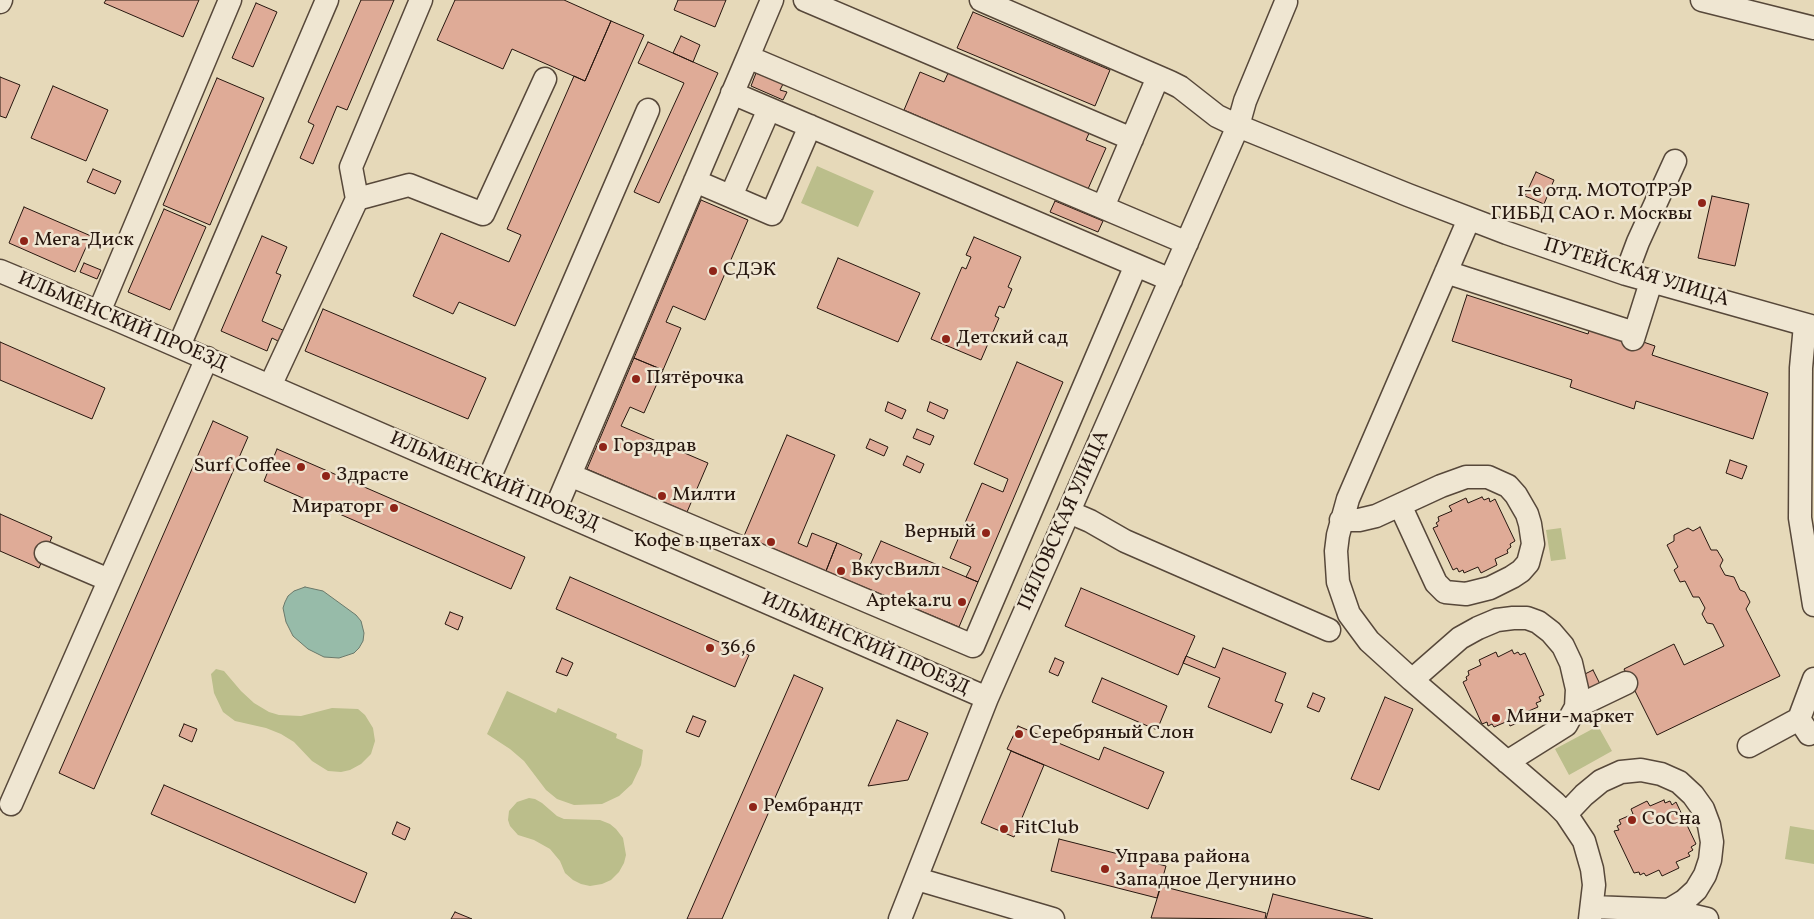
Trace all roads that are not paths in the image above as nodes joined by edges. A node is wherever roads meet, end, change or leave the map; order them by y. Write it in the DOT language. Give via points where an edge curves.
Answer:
graph roads {
  1 [pos="230,0"];
  2 [pos="326,0"];
  3 [pos="421,0"];
  4 [pos="772,0"];
  5 [pos="805,0"];
  6 [pos="981,0"];
  7 [pos="1702,0"];
  8 [pos="1286,2"];
  9 [pos="1814,28"];
  10 [pos="748,57"];
  11 [pos="1158,77"];
  12 [pos="545,79"];
  13 [pos="732,93"];
  14 [pos="769,109"];
  15 [pos="648,110"];
  16 [pos="810,126"];
  17 [pos="1238,126"];
  18 [pos="1132,139"];
  19 [pos="1675,161"];
  20 [pos="695,181"];
  21 [pos="731,196"];
  22 [pos="357,199"];
  23 [pos="1102,207"];
  24 [pos="1469,220"];
  25 [pos="1187,243"];
  26 [pos="1136,264"];
  27 [pos="0,270"];
  28 [pos="1446,272"];
  29 [pos="1626,274"];
  30 [pos="1171,280"];
  31 [pos="1651,282"];
  32 [pos="99,312"];
  33 [pos="1810,326"];
  34 [pos="179,346"];
  35 [pos="206,358"];
  36 [pos="270,386"];
  37 [pos="1807,404"];
  38 [pos="570,475"];
  39 [pos="488,481"];
  40 [pos="1400,505"];
  41 [pos="554,510"];
  42 [pos="1069,512"];
  43 [pos="1341,520"];
  44 [pos="46,553"];
  45 [pos="109,580"];
  46 [pos="1814,605"];
  47 [pos="1329,630"];
  48 [pos="1814,679"];
  49 [pos="1412,680"];
  50 [pos="1626,683"];
  51 [pos="988,698"];
  52 [pos="1576,707"];
  53 [pos="1749,746"];
  54 [pos="1507,762"];
  55 [pos="11,804"];
  56 [pos="1566,814"];
  57 [pos="917,879"];
  58 [pos="1669,910"];
  59 [pos="1591,913"];
  60 [pos="1015,914"];
  61 [pos="900,919"];
  62 [pos="1053,919"];
  63 [pos="1707,919"];
  1 -- 32 [label="street"];
  2 -- 34 [label="street"];
  3 -- 22 [label="street" via="351,167"];
  4 -- 10 [label="street"];
  5 -- 18 [label="street"];
  6 -- 11 [label="street, ПУТЕЙСКАЯ УЛИЦА"];
  7 -- 9 [label="street"];
  8 -- 17 [label="street, ПЯЛОВСКАЯ УЛИЦА"];
  10 -- 13 [label="street"];
  10 -- 23 [label="street"];
  11 -- 17 [label="street, ПУТЕЙСКАЯ УЛИЦА" via="1180,87 1217,116"];
  11 -- 18 [label="street"];
  12 -- 22 [label="street" via="483,214 409,185"];
  13 -- 14 [label="street"];
  13 -- 20 [label="street"];
  14 -- 16 [label="street"];
  14 -- 21 [label="street"];
  15 -- 39 [label="street"];
  16 -- 21 [label="street" via="772,214"];
  16 -- 26 [label="street"];
  17 -- 24 [label="street, ПУТЕЙСКАЯ УЛИЦА"];
  17 -- 25 [label="street, ПЯЛОВСКАЯ УЛИЦА"];
  18 -- 23 [label="street" via="1106,173"];
  19 -- 29 [label="street"];
  20 -- 21 [label="street"];
  20 -- 38 [label="street"];
  22 -- 36 [label="street"];
  23 -- 25 [label="street"];
  24 -- 28 [label="street"];
  24 -- 29 [label="street, ПУТЕЙСКАЯ УЛИЦА"];
  25 -- 30 [label="street, ПЯЛОВСКАЯ УЛИЦА"];
  26 -- 30 [label="street"];
  26 -- 38 [label="street" via="973,646"];
  27 -- 32 [label="street, ИЛЬМЕНСКИЙ ПРОЕЗД"];
  28 -- 31 [label="street" via="1634,336"];
  28 -- 43 [label="street"];
  29 -- 31 [label="street, ПУТЕЙСКАЯ УЛИЦА"];
  30 -- 42 [label="street, ПЯЛОВСКАЯ УЛИЦА"];
  31 -- 33 [label="street, ПУТЕЙСКАЯ УЛИЦА"];
  32 -- 34 [label="street, ИЛЬМЕНСКИЙ ПРОЕЗД"];
  33 -- 37 [label="street" via="1801,368"];
  34 -- 35 [label="street, ИЛЬМЕНСКИЙ ПРОЕЗД"];
  35 -- 36 [label="street, ИЛЬМЕНСКИЙ ПРОЕЗД"];
  35 -- 45 [label="street"];
  36 -- 39 [label="street, ИЛЬМЕНСКИЙ ПРОЕЗД"];
  37 -- 46 [label="street" via="1800,518"];
  38 -- 41 [label="street"];
  39 -- 41 [label="street, ИЛЬМЕНСКИЙ ПРОЕЗД"];
  40 -- 40 [label="street" via="1466,477 1498,480 1516,495 1527,514 1533,544 1528,563 1512,577 1490,588 1466,594 1445,592 1436,583"];
  40 -- 43 [label="street" via="1367,518"];
  41 -- 51 [label="street, ИЛЬМЕНСКИЙ ПРОЕЗД"];
  42 -- 47 [label="street"];
  42 -- 51 [label="street, ПЯЛОВСКАЯ УЛИЦА"];
  43 -- 49 [label="street" via="1336,566 1349,614 1369,641"];
  44 -- 45 [label="street"];
  45 -- 55 [label="street"];
  48 -- 53 [label="street" via="1804,726"];
  49 -- 52 [label="street" via="1460,638 1478,628 1497,620 1527,618 1551,632 1563,646 1577,689"];
  49 -- 54 [label="street"];
  50 -- 52 [label="street"];
  51 -- 57 [label="street, ПЯЛОВСКАЯ УЛИЦА"];
  52 -- 54 [label="street" via="1566,725"];
  54 -- 56 [label="street"];
  56 -- 58 [label="street" via="1601,781 1621,772 1641,770 1661,774 1679,782 1693,794 1710,825 1710,860 1696,890"];
  56 -- 59 [label="street" via="1589,855 1594,885"];
  57 -- 60 [label="street"];
  57 -- 61 [label="street, ПЯЛОВСКАЯ УЛИЦА"];
  58 -- 59 [label="street"];
  58 -- 63 [label="street"];
  60 -- 62 [label="street"];
}
